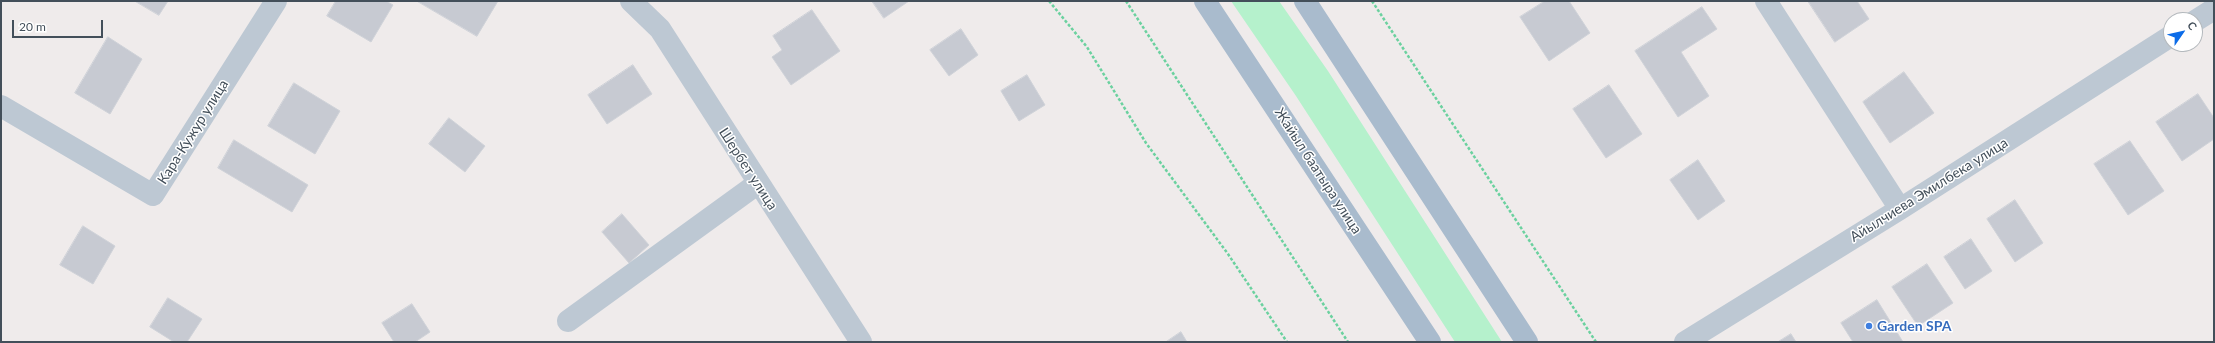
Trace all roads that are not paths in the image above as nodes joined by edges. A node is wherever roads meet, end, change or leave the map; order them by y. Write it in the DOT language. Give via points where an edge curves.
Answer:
graph roads {
  1 [pos="276,1"];
  2 [pos="631,1"];
  3 [pos="1206,1"];
  4 [pos="1305,1"];
  5 [pos="1766,1"];
  6 [pos="2214,9"];
  7 [pos="2203,16"];
  8 [pos="2163,41"];
  9 [pos="1,106"];
  10 [pos="757,184"];
  11 [pos="1900,209"];
  12 [pos="568,320"];
  13 [pos="861,342"];
  14 [pos="1430,342"];
  15 [pos="1527,342"];
  16 [pos="1685,342"];
  1 -- 9 [label="street, Кара-Кужур улица" via="153,196"];
  2 -- 10 [label="street, Шербет улица" via="660,29"];
  3 -- 14 [label="main road, Жайыл баатыра улица"];
  4 -- 15 [label="main road"];
  5 -- 11 [label="street"];
  6 -- 7 [label="street"];
  8 -- 11 [label="street, Айылчиева Эмилбека улица"];
  10 -- 12 [label="street"];
  10 -- 13 [label="street, Шербет улица"];
  11 -- 16 [label="street, Айылчиева Эмилбека улица"];
}
